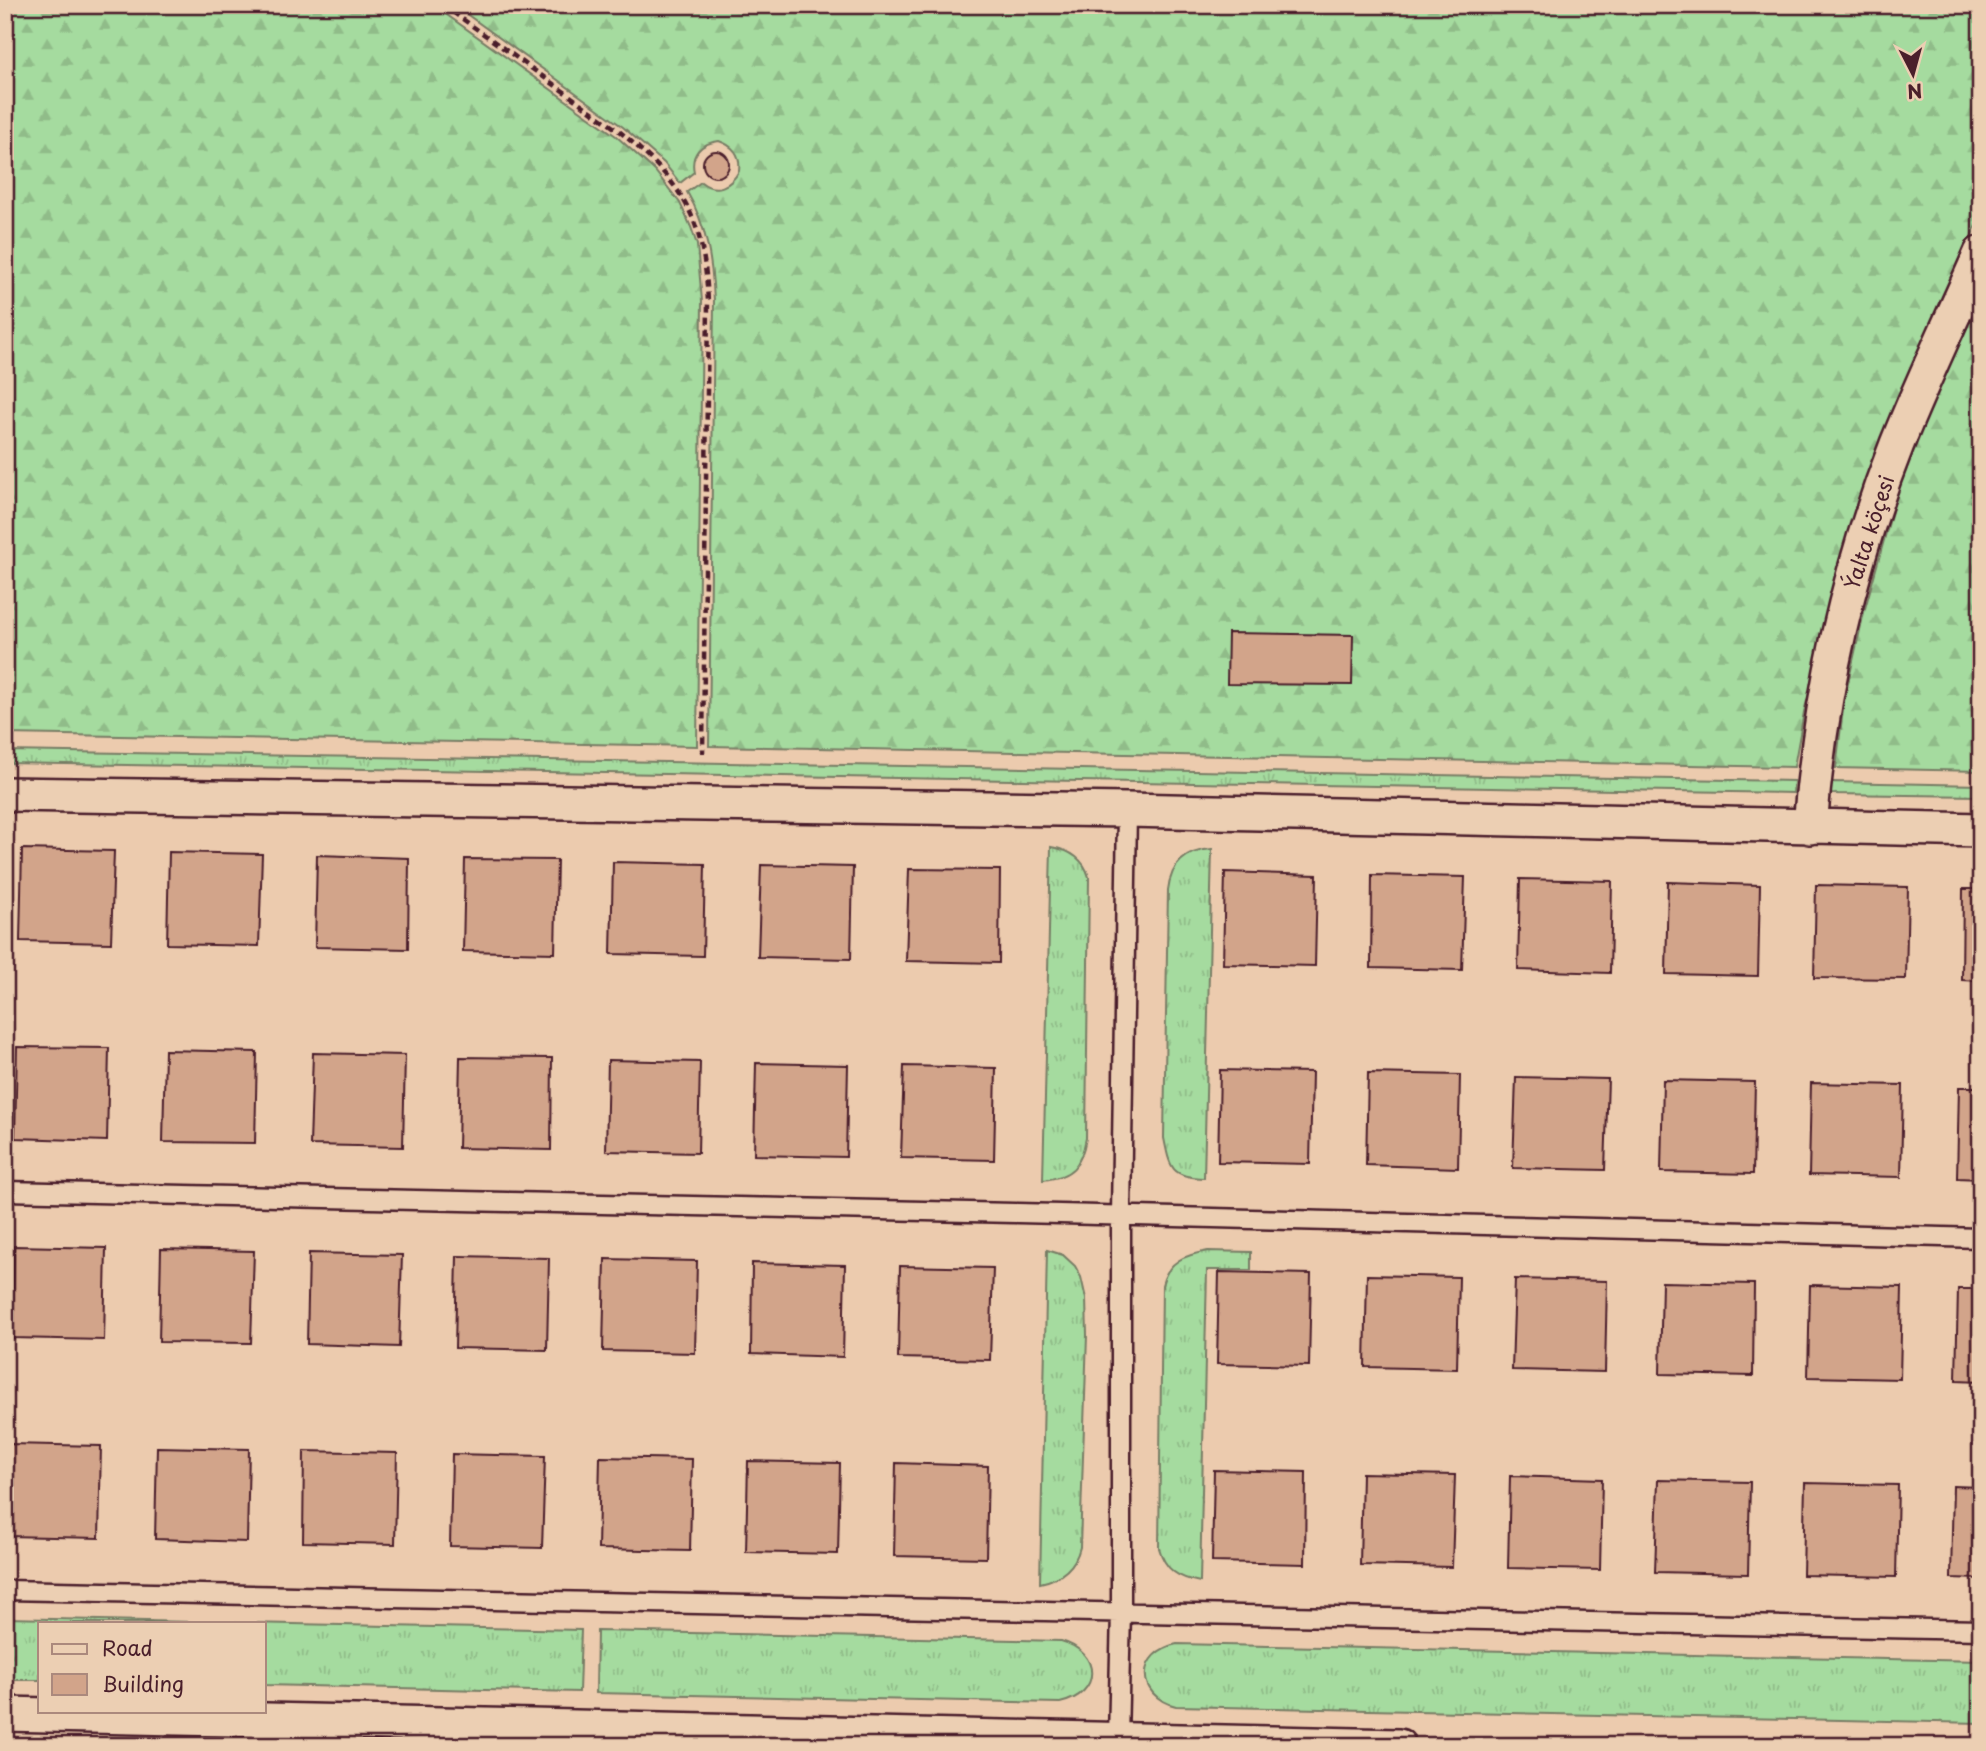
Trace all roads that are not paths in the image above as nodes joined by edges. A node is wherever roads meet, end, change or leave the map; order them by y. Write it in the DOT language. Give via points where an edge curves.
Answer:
graph roads {
  1 [pos="1981,253"];
  2 [pos="5,794"];
  3 [pos="1127,810"];
  4 [pos="1810,827"];
  5 [pos="1981,830"];
  6 [pos="5,1191"];
  7 [pos="1121,1216"];
  8 [pos="1981,1238"];
  9 [pos="5,1590"];
  10 [pos="1121,1611"];
  11 [pos="1981,1630"];
  12 [pos="5,1714"];
  13 [pos="490,1735"];
  14 [pos="1118,1739"];
  15 [pos="1329,1745"];
  16 [pos="1399,1746"];
  1 -- 4 [label="street, Ýalta köçesi" via="1897,444 1871,518 1830,669"];
  2 -- 3 [label="street"];
  3 -- 4 [label="street"];
  3 -- 7 [label="lane"];
  4 -- 5 [label="street"];
  6 -- 7 [label="lane"];
  7 -- 8 [label="lane"];
  7 -- 10 [label="lane"];
  9 -- 10 [label="lane"];
  10 -- 11 [label="lane"];
  10 -- 14 [label="lane"];
  12 -- 13 [label="street"];
  13 -- 14 [label="street"];
  14 -- 15 [label="street"];
  15 -- 16 [label="street"];
}
